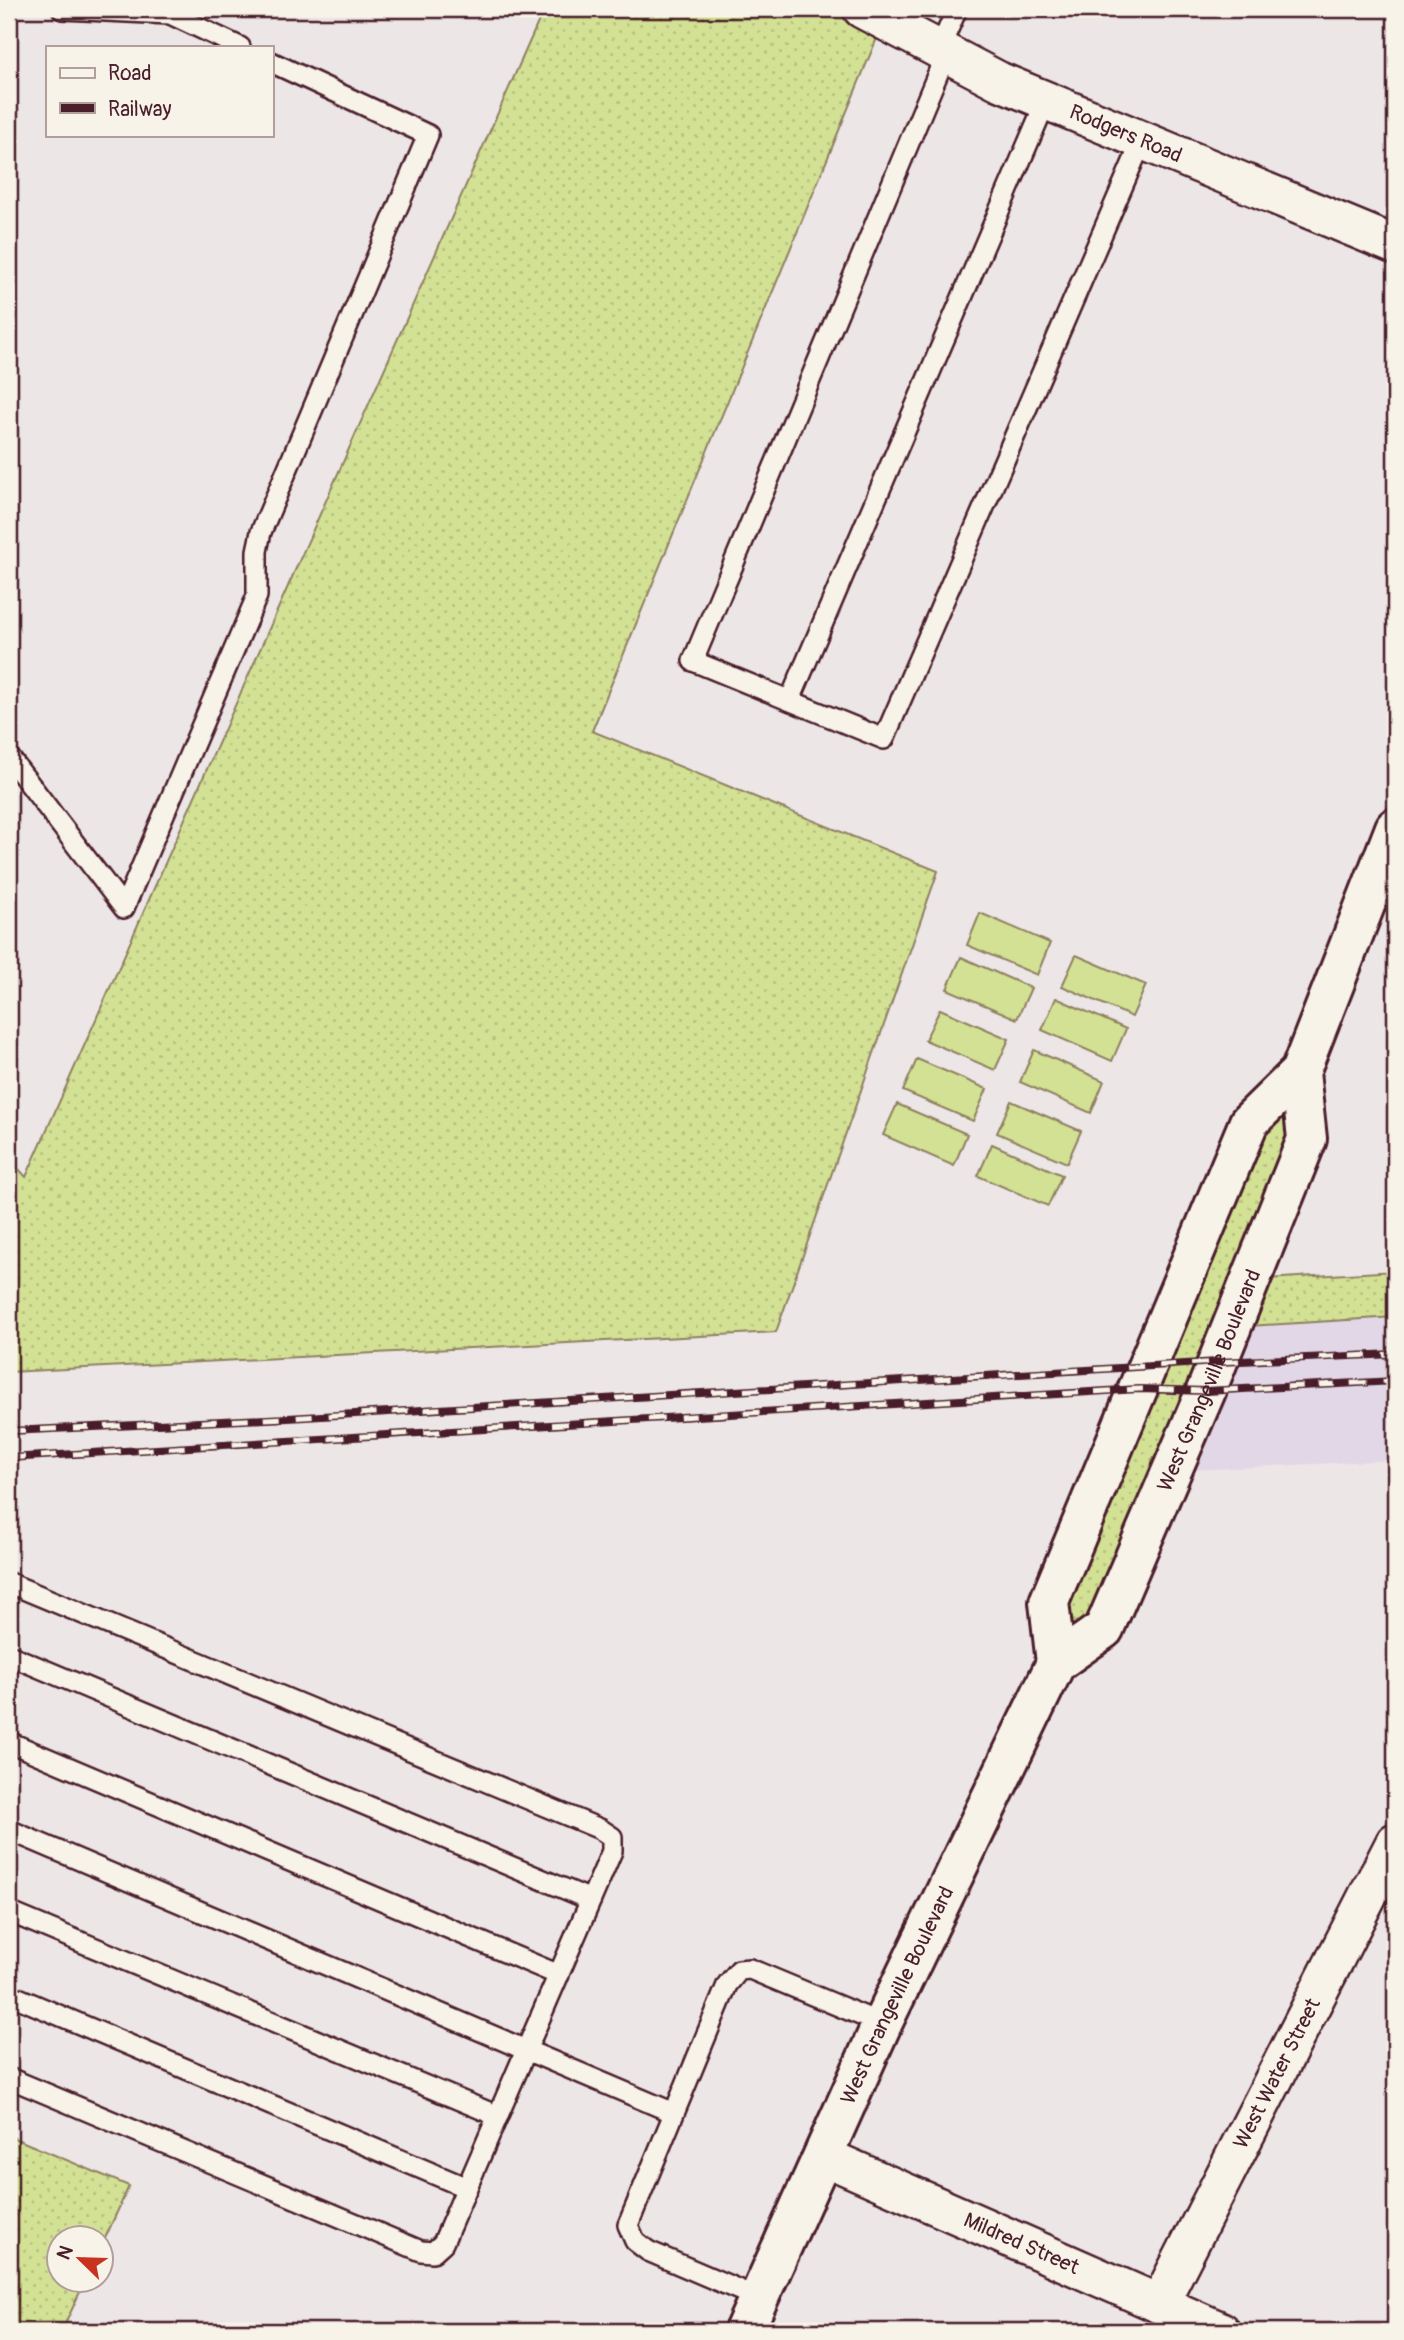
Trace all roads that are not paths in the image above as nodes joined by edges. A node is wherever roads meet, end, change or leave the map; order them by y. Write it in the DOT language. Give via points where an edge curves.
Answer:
graph roads {
  1 [pos="62,9"];
  2 [pos="862,9"];
  3 [pos="957,9"];
  4 [pos="171,12"];
  5 [pos="238,46"];
  6 [pos="942,52"];
  7 [pos="273,63"];
  8 [pos="1045,101"];
  9 [pos="1142,141"];
  10 [pos="1395,245"];
  11 [pos="790,700"];
  12 [pos="9,757"];
  13 [pos="1395,828"];
  14 [pos="1300,1072"];
  15 [pos="9,1583"];
  16 [pos="9,1655"];
  17 [pos="1056,1663"];
  18 [pos="9,1742"];
  19 [pos="9,1830"];
  20 [pos="1395,1842"];
  21 [pos="591,1900"];
  22 [pos="9,1912"];
  23 [pos="559,1975"];
  24 [pos="9,1994"];
  25 [pos="882,2024"];
  26 [pos="528,2050"];
  27 [pos="9,2078"];
  28 [pos="674,2113"];
  29 [pos="498,2116"];
  30 [pos="823,2156"];
  31 [pos="467,2188"];
  32 [pos="1158,2304"];
  33 [pos="751,2315"];
  34 [pos="1221,2331"];
  1 -- 4 [label="lane"];
  2 -- 6 [label="street, Rodgers Road"];
  3 -- 6 [label="lane"];
  4 -- 5 [label="lane"];
  6 -- 8 [label="street, Rodgers Road"];
  6 -- 11 [label="lane" via="693,661"];
  7 -- 12 [label="lane" via="428,135 261,532 257,596 124,908"];
  8 -- 9 [label="street, Rodgers Road"];
  8 -- 11 [label="lane"];
  9 -- 10 [label="street, Rodgers Road"];
  9 -- 11 [label="lane" via="884,739"];
  13 -- 14 [label="main road, West Grangeville Boulevard"];
  14 -- 17 [label="main road, West Grangeville Boulevard" via="1249,1122 1049,1602"];
  14 -- 17 [label="main road, West Grangeville Boulevard" via="1307,1139 1206,1391 1104,1629"];
  15 -- 21 [label="lane" via="600,1829 612,1837 612,1851"];
  16 -- 21 [label="lane"];
  17 -- 25 [label="main road, West Grangeville Boulevard"];
  18 -- 23 [label="lane"];
  19 -- 26 [label="lane"];
  20 -- 32 [label="street, West Water Street"];
  21 -- 23 [label="lane"];
  22 -- 29 [label="lane"];
  23 -- 26 [label="lane"];
  24 -- 31 [label="lane"];
  25 -- 28 [label="lane" via="750,1969 739,1970 727,1985"];
  25 -- 30 [label="main road, West Grangeville Boulevard"];
  26 -- 28 [label="lane"];
  26 -- 29 [label="lane"];
  27 -- 31 [label="lane" via="421,2251 433,2252 443,2243"];
  28 -- 33 [label="lane" via="628,2225 635,2241 648,2251"];
  29 -- 31 [label="lane"];
  30 -- 32 [label="street, Mildred Street"];
  30 -- 33 [label="main road, West Grangeville Boulevard"];
  32 -- 34 [label="street, Mildred Street"];
}
